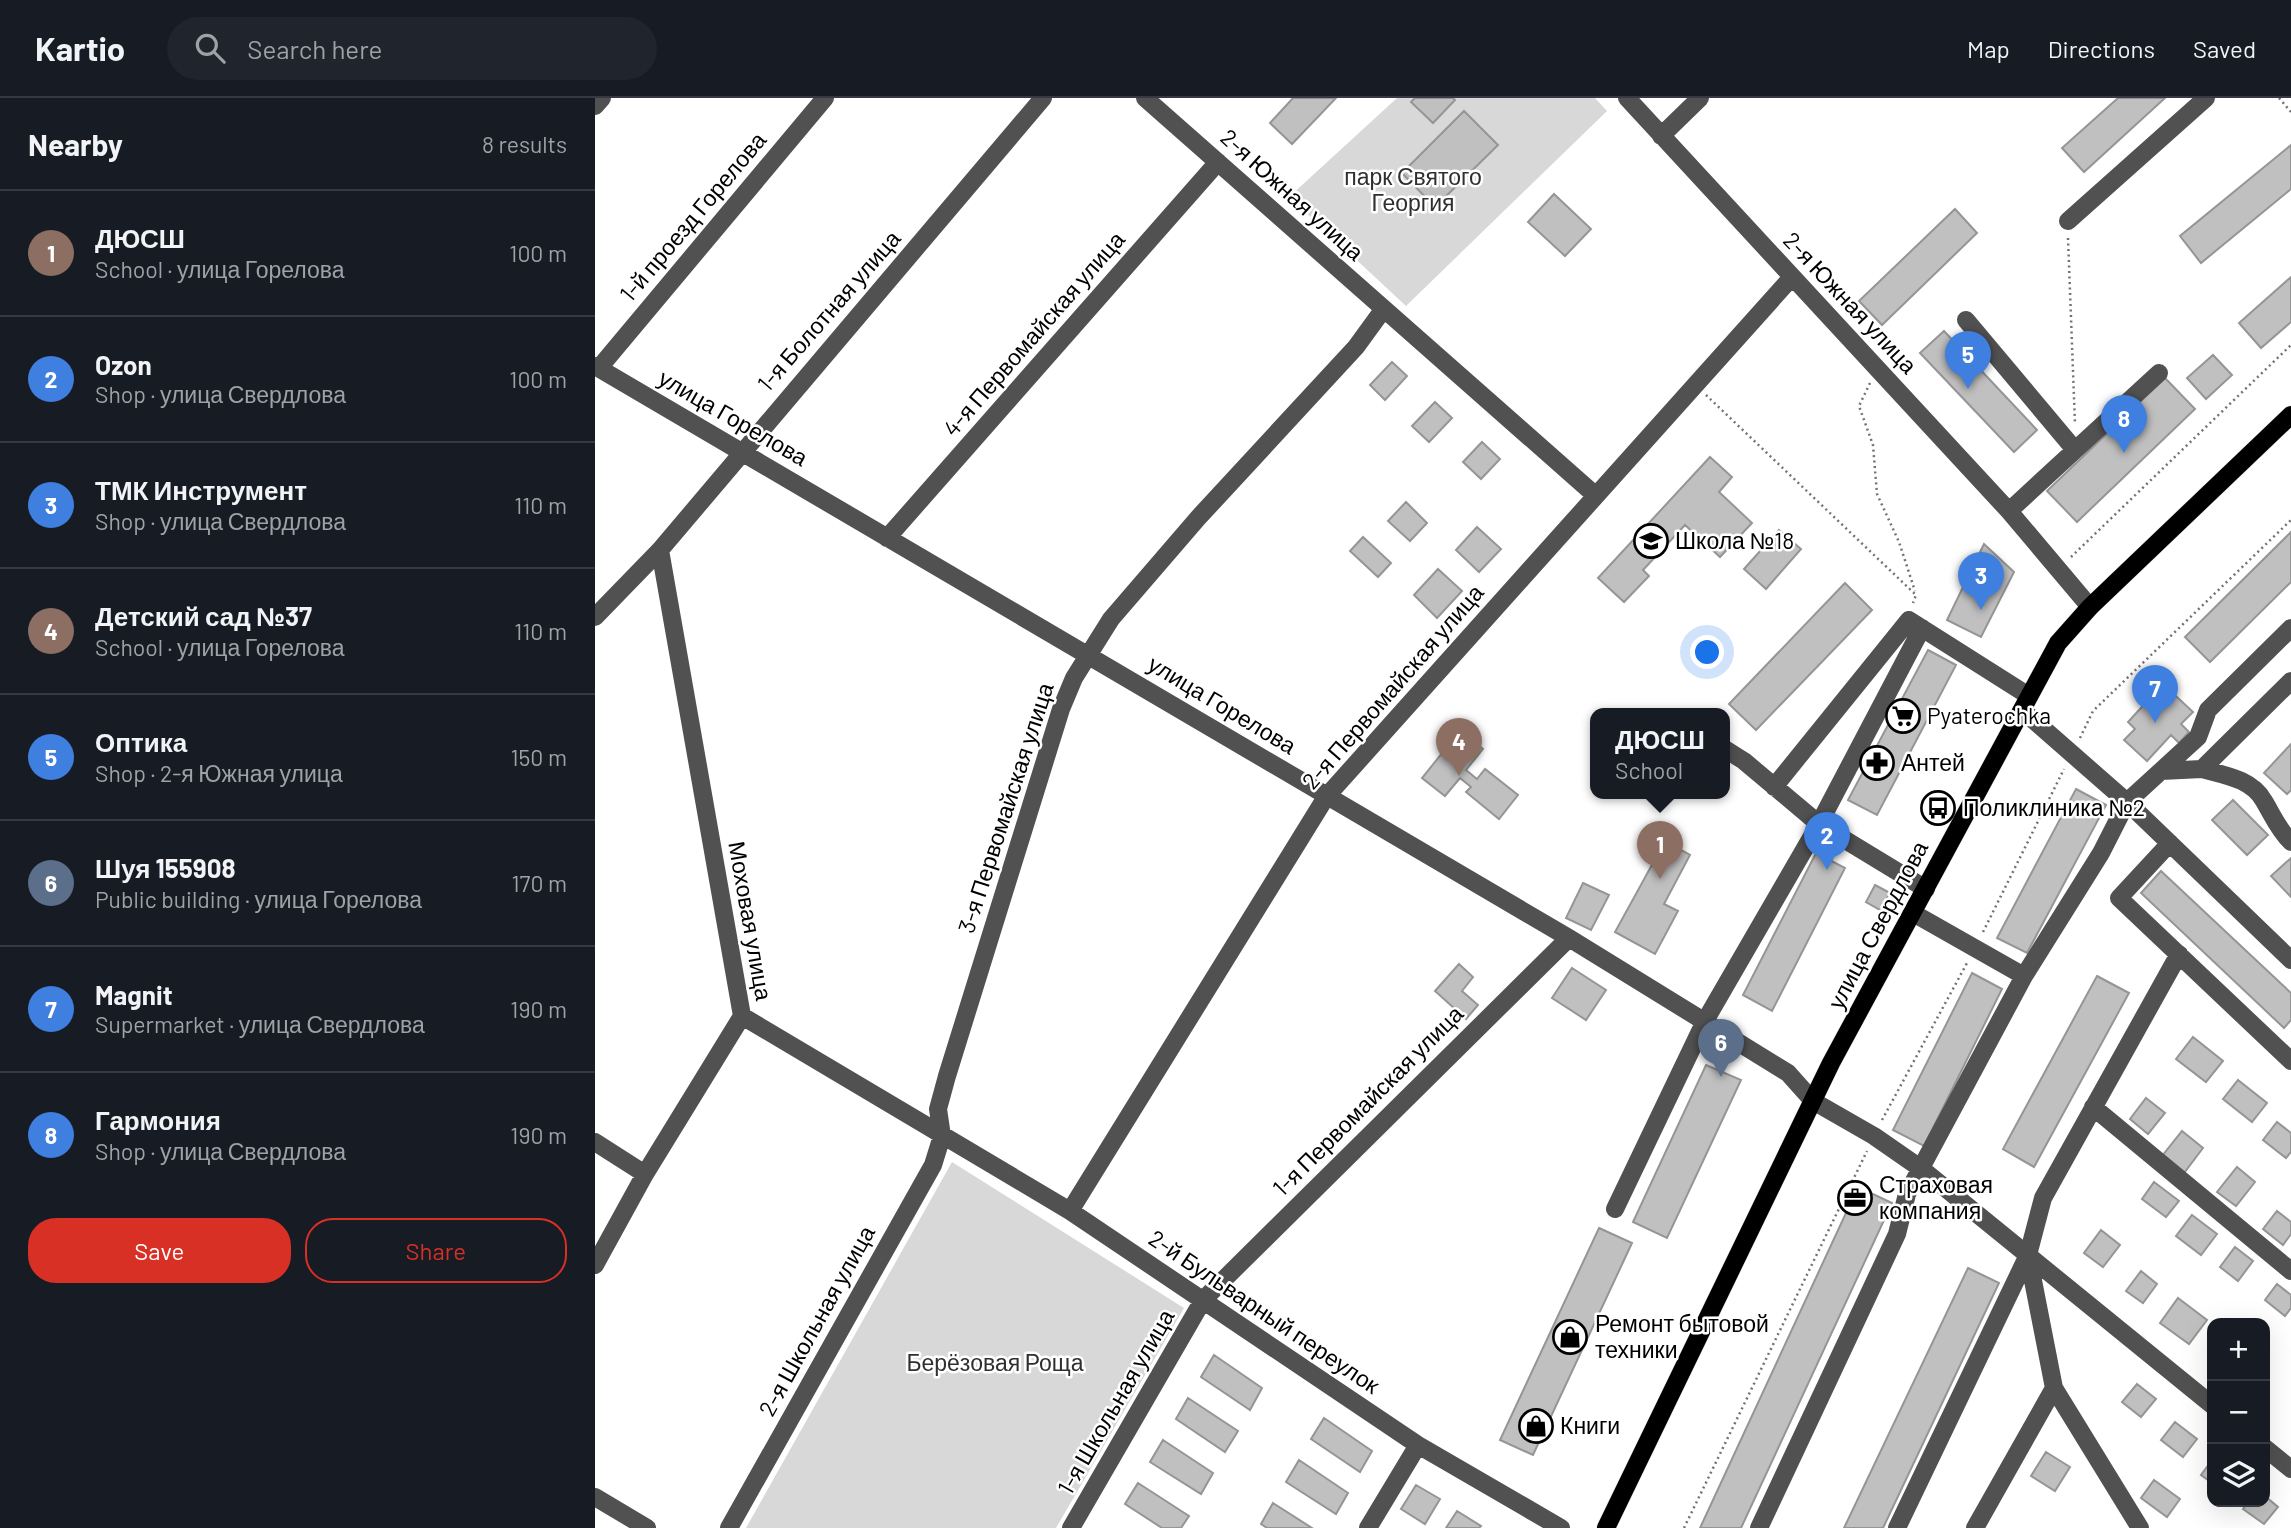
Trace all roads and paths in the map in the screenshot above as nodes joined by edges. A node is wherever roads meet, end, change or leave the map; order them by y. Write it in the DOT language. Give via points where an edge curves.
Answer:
graph roads {
  1 [pos="602,98"];
  2 [pos="825,98"];
  3 [pos="1043,98"];
  4 [pos="1145,98"];
  5 [pos="1627,98"];
  6 [pos="1700,98"];
  7 [pos="2206,98"];
  8 [pos="2279,98"];
  9 [pos="595,106"];
  10 [pos="2291,112"];
  11 [pos="1661,135"];
  12 [pos="1219,163"];
  13 [pos="2068,221"];
  14 [pos="1792,277"];
  15 [pos="1386,312"];
  16 [pos="1966,320"];
  17 [pos="2291,345"];
  18 [pos="597,367"];
  19 [pos="1876,368"];
  20 [pos="2159,373"];
  21 [pos="1695,384"];
  22 [pos="2289,422"];
  23 [pos="2075,450"];
  24 [pos="742,451"];
  25 [pos="1595,495"];
  26 [pos="2009,511"];
  27 [pos="2291,520"];
  28 [pos="887,538"];
  29 [pos="660,550"];
  30 [pos="2059,569"];
  31 [pos="1916,594"];
  32 [pos="2090,607"];
  33 [pos="595,617"];
  34 [pos="1915,624"];
  35 [pos="2291,628"];
  36 [pos="1089,654"];
  37 [pos="2287,692"];
  38 [pos="2025,703"];
  39 [pos="1730,753"];
  40 [pos="2072,753"];
  41 [pos="2202,769"];
  42 [pos="2161,771"];
  43 [pos="1775,786"];
  44 [pos="1326,797"];
  45 [pos="2127,802"];
  46 [pos="1819,824"];
  47 [pos="2291,842"];
  48 [pos="2170,843"];
  49 [pos="1926,889"];
  50 [pos="1913,914"];
  51 [pos="1569,937"];
  52 [pos="1974,949"];
  53 [pos="2179,954"];
  54 [pos="2291,960"];
  55 [pos="2024,976"];
  56 [pos="742,1016"];
  57 [pos="1705,1021"];
  58 [pos="2291,1061"];
  59 [pos="1813,1101"];
  60 [pos="2093,1107"];
  61 [pos="942,1136"];
  62 [pos="1874,1136"];
  63 [pos="595,1142"];
  64 [pos="1923,1170"];
  65 [pos="645,1174"];
  66 [pos="1615,1209"];
  67 [pos="1070,1211"];
  68 [pos="2028,1255"];
  69 [pos="595,1265"];
  70 [pos="2291,1271"];
  71 [pos="1203,1300"];
  72 [pos="2054,1388"];
  73 [pos="2207,1401"];
  74 [pos="1418,1445"];
  75 [pos="2270,1452"];
  76 [pos="2291,1469"];
  77 [pos="595,1497"];
  78 [pos="647,1528"];
  79 [pos="729,1528"];
  80 [pos="1071,1528"];
  81 [pos="1368,1528"];
  82 [pos="1561,1528"];
  83 [pos="1606,1528"];
  84 [pos="1684,1528"];
  85 [pos="1759,1528"];
  86 [pos="1897,1528"];
  87 [pos="1975,1528"];
  88 [pos="2140,1528"];
  1 -- 9 [label="street"];
  2 -- 18 [label="street, 1-й проезд Горелова"];
  3 -- 24 [label="street, 1-я Болотная улица"];
  4 -- 12 [label="street, 2-я Южная улица"];
  5 -- 11 [label="street, 2-я Южная улица"];
  6 -- 11 [label="street"];
  7 -- 13 [label="street"];
  8 -- 10 [label="path"];
  11 -- 14 [label="street, 2-я Южная улица"];
  12 -- 15 [label="street, 2-я Южная улица"];
  12 -- 28 [label="street, 4-я Первомайская улица"];
  13 -- 23 [label="path"];
  14 -- 19 [label="street, 2-я Южная улица"];
  14 -- 21 [label="street, 2-я Первомайская улица"];
  15 -- 25 [label="street, 2-я Южная улица"];
  15 -- 36 [label="street, 3-я Первомайская улица" via="1198,518 1111,619"];
  16 -- 23 [label="street"];
  17 -- 30 [label="path"];
  18 -- 24 [label="street, улица Горелова"];
  19 -- 26 [label="street, 2-я Южная улица"];
  19 -- 31 [label="path" via="1859,406 1873,446 1877,494"];
  20 -- 23 [label="street"];
  21 -- 25 [label="street, 2-я Первомайская улица"];
  21 -- 31 [label="path"];
  22 -- 32 [label="main road, улица Свердлова"];
  23 -- 26 [label="street"];
  24 -- 28 [label="street, улица Горелова"];
  24 -- 29 [label="street, 1-я Болотная улица"];
  25 -- 44 [label="street, 2-я Первомайская улица"];
  26 -- 30 [label="street, 2-я Южная улица"];
  27 -- 40 [label="path" via="2093,711"];
  28 -- 36 [label="street, улица Горелова"];
  29 -- 33 [label="street, 1-я Болотная улица"];
  29 -- 56 [label="street, Моховая улица"];
  30 -- 32 [label="street, 2-я Южная улица"];
  31 -- 34 [label="path"];
  32 -- 38 [label="main road, улица Свердлова" via="2058,643"];
  34 -- 38 [label="street"];
  34 -- 43 [label="street"];
  34 -- 46 [label="street"];
  35 -- 42 [label="street" via="2208,710 2198,737"];
  36 -- 44 [label="street, улица Горелова"];
  36 -- 61 [label="street, 3-я Первомайская улица" via="1061,709 947,1076 938,1109"];
  37 -- 41 [label="street"];
  38 -- 40 [label="street"];
  38 -- 49 [label="main road, улица Свердлова"];
  39 -- 43 [label="street"];
  40 -- 45 [label="street"];
  40 -- 52 [label="path"];
  41 -- 42 [label="street"];
  41 -- 47 [label="street" via="2239,779 2263,797 2278,829"];
  42 -- 45 [label="street"];
  43 -- 46 [label="street"];
  44 -- 51 [label="street, улица Горелова"];
  44 -- 67 [label="street, 2-я Первомайская улица"];
  45 -- 48 [label="street"];
  45 -- 55 [label="street" via="2101,853"];
  46 -- 49 [label="street"];
  46 -- 57 [label="street"];
  48 -- 53 [label="street" via="2119,898"];
  48 -- 54 [label="street"];
  49 -- 50 [label="main road, улица Свердлова"];
  50 -- 52 [label="street"];
  50 -- 59 [label="main road, улица Свердлова"];
  51 -- 57 [label="street, улица Горелова"];
  51 -- 71 [label="street, 1-я Первомайская улица"];
  52 -- 55 [label="street"];
  52 -- 62 [label="path"];
  53 -- 58 [label="street"];
  53 -- 60 [label="street"];
  55 -- 64 [label="street"];
  56 -- 61 [label="street, 2-й Бульварный переулок"];
  56 -- 65 [label="street, Моховая улица"];
  57 -- 59 [label="street, улица Горелова" via="1788,1073"];
  57 -- 66 [label="street"];
  59 -- 62 [label="street, улица Горелова"];
  59 -- 83 [label="main road, улица Свердлова"];
  60 -- 68 [label="street" via="2043,1198"];
  60 -- 70 [label="street"];
  61 -- 67 [label="street, 2-й Бульварный переулок"];
  61 -- 79 [label="street, 2-я Школьная улица" via="922,1185"];
  62 -- 64 [label="street, улица Горелова"];
  62 -- 84 [label="path"];
  63 -- 65 [label="street"];
  64 -- 68 [label="street, улица Горелова"];
  64 -- 85 [label="street" via="1907,1194 1898,1234"];
  65 -- 69 [label="street, Моховая улица"];
  67 -- 71 [label="street, 2-й Бульварный переулок"];
  68 -- 72 [label="street"];
  68 -- 73 [label="street, улица Горелова"];
  68 -- 86 [label="street"];
  71 -- 74 [label="street, 2-й Бульварный переулок"];
  71 -- 80 [label="street, 1-я Школьная улица"];
  72 -- 87 [label="street"];
  72 -- 88 [label="street"];
  74 -- 81 [label="street"];
  74 -- 82 [label="street, 2-й Бульварный переулок"];
  75 -- 76 [label="street"];
  77 -- 78 [label="street"];
}
